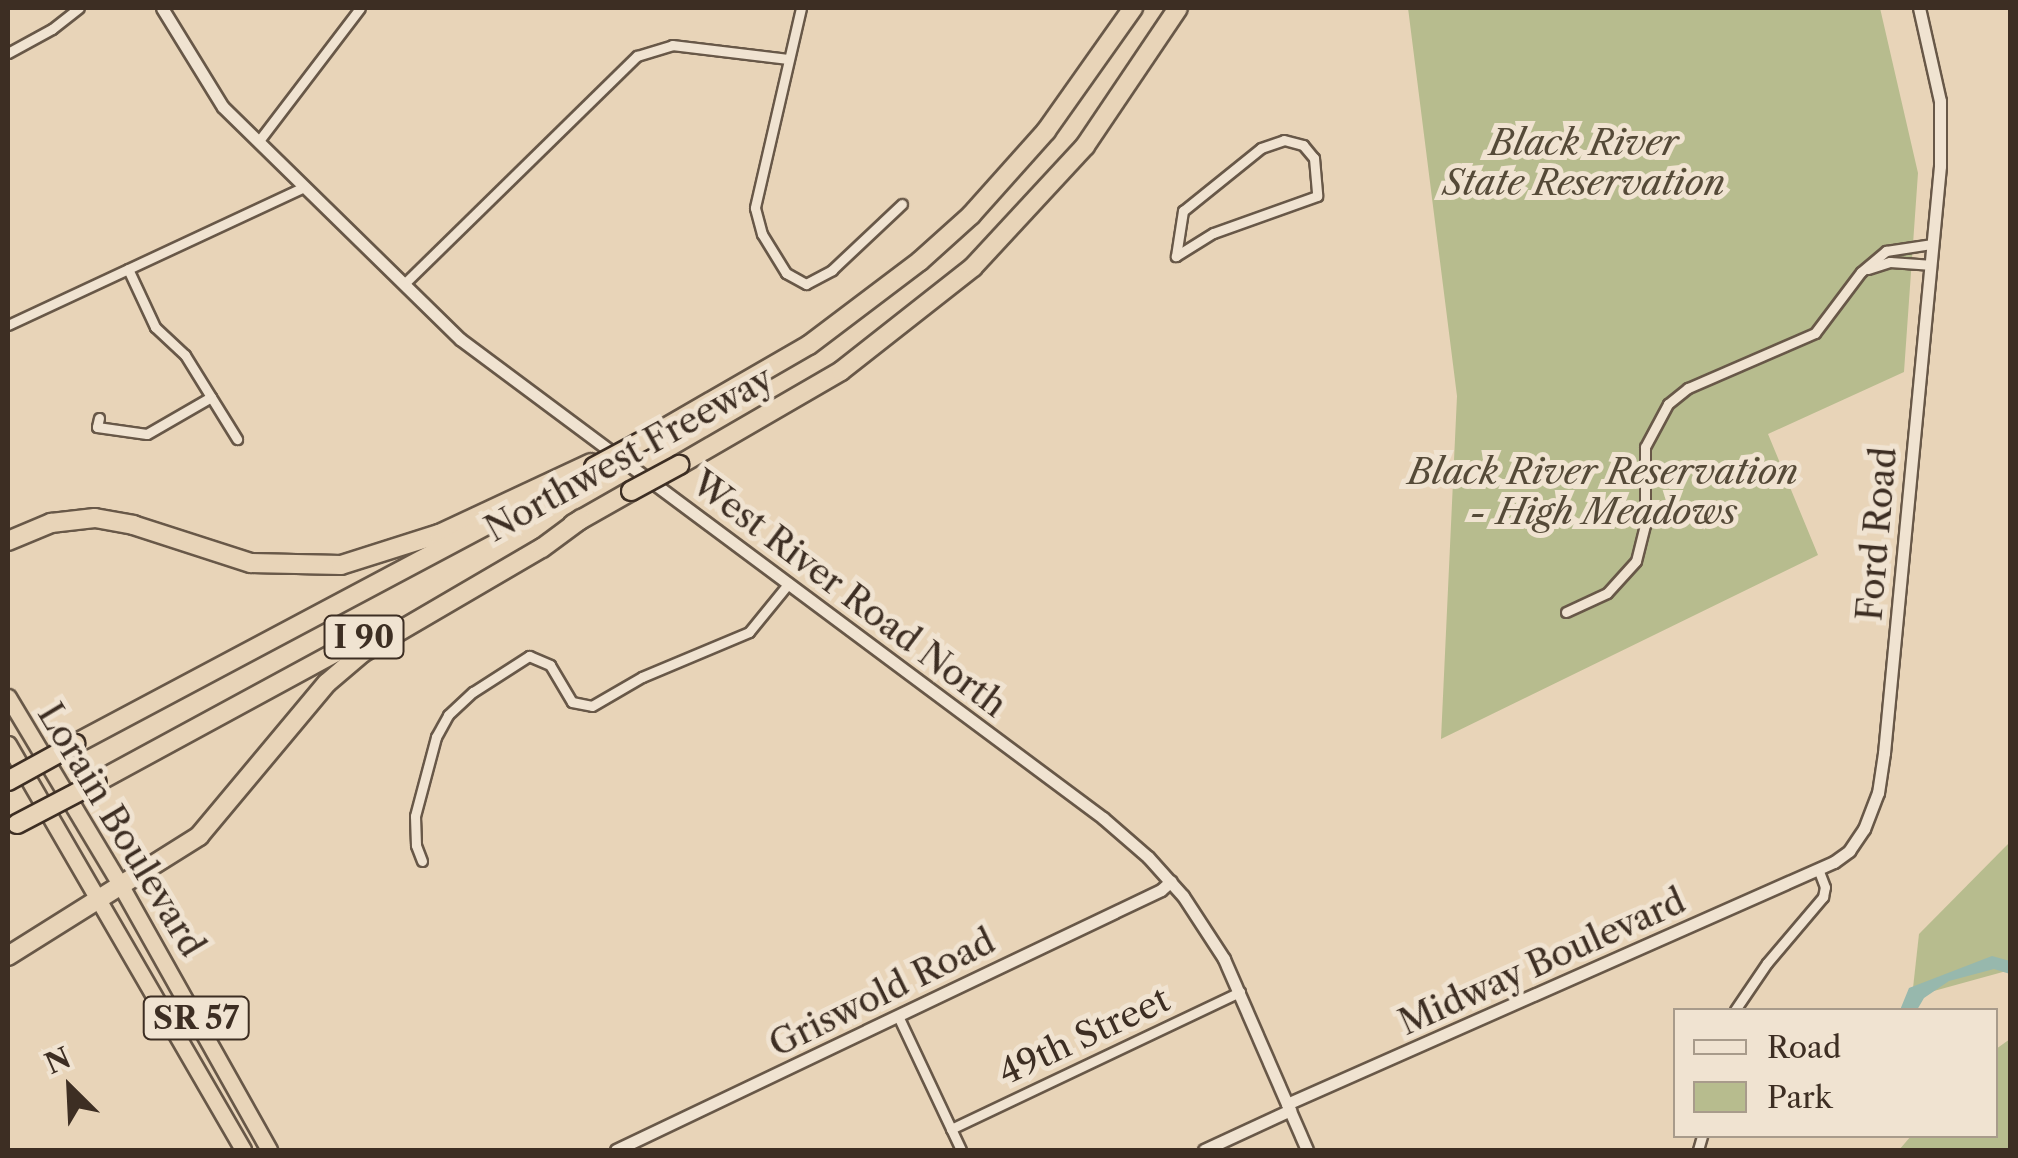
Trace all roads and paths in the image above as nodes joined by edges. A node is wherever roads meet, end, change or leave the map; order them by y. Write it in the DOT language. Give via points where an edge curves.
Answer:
graph roads {
  1 [pos="79,8"];
  2 [pos="162,8"];
  3 [pos="360,8"];
  4 [pos="801,8"];
  5 [pos="1133,8"];
  6 [pos="1178,8"];
  7 [pos="1919,8"];
  8 [pos="8,53"];
  9 [pos="788,59"];
  10 [pos="258,142"];
  11 [pos="304,187"];
  12 [pos="902,204"];
  13 [pos="1195,243"];
  14 [pos="1932,244"];
  15 [pos="1929,265"];
  16 [pos="128,269"];
  17 [pos="1861,272"];
  18 [pos="404,284"];
  19 [pos="8,325"];
  20 [pos="211,397"];
  21 [pos="99,418"];
  22 [pos="237,439"];
  23 [pos="592,465"];
  24 [pos="581,519"];
  25 [pos="8,541"];
  26 [pos="789,583"];
  27 [pos="1566,612"];
  28 [pos="8,697"];
  29 [pos="8,744"];
  30 [pos="8,781"];
  31 [pos="12,827"];
  32 [pos="422,861"];
  33 [pos="1818,869"];
  34 [pos="1171,881"];
  35 [pos="121,886"];
  36 [pos="101,900"];
  37 [pos="8,956"];
  38 [pos="1240,992"];
  39 [pos="1736,1008"];
  40 [pos="898,1016"];
  41 [pos="1289,1107"];
  42 [pos="951,1129"];
  43 [pos="641,1145"];
  44 [pos="242,1150"];
  45 [pos="269,1150"];
  46 [pos="616,1150"];
  47 [pos="962,1150"];
  48 [pos="1204,1150"];
  49 [pos="1307,1150"];
  1 -- 8 [label="street"];
  2 -- 10 [label="street, West River Road North" via="223,107"];
  3 -- 10 [label="street"];
  4 -- 9 [label="street"];
  5 -- 23 [label="highway, Northwest Freeway, bridge" via="1046,132 971,215 846,320 697,411"];
  6 -- 24 [label="highway, Northwest Freeway / I 90, bridge" via="1085,146 973,267 841,371"];
  7 -- 14 [label="street, Ford Road" via="1942,116"];
  9 -- 12 [label="street" via="754,214 786,273 800,284 818,280"];
  9 -- 18 [label="street" via="672,45 636,56"];
  10 -- 11 [label="street, West River Road North"];
  11 -- 16 [label="street"];
  11 -- 18 [label="street, West River Road North"];
  13 -- 13 [label="street" via="1176,256 1180,218 1189,204 1272,142 1292,141 1310,151 1317,196"];
  14 -- 15 [label="street, Ford Road"];
  14 -- 17 [label="street" via="1897,246"];
  15 -- 17 [label="street" via="1890,262"];
  15 -- 33 [label="street, Ford Road" via="1880,780 1856,843"];
  16 -- 19 [label="street"];
  16 -- 20 [label="street" via="155,327 185,355"];
  17 -- 27 [label="street" via="1814,332 1688,388 1668,404 1645,447 1646,525 1636,560 1607,592"];
  18 -- 26 [label="street, West River Road North" via="460,339"];
  20 -- 21 [label="street" via="146,434 97,427"];
  20 -- 22 [label="street"];
  23 -- 25 [label="highway" via="439,534 341,565 251,563 95,518 51,522"];
  23 -- 30 [label="highway, Northwest Freeway / I 90, bridge"];
  24 -- 31 [label="highway, Northwest Freeway / I 90, bridge"];
  24 -- 35 [label="highway" via="362,652 302,712 208,829"];
  26 -- 32 [label="street" via="750,632 642,677 592,706 572,702 550,665 529,656 473,692 436,737 416,816"];
  26 -- 34 [label="street, West River Road North" via="1103,818"];
  28 -- 35 [label="highway, Lorain Boulevard / SR 57"];
  29 -- 36 [label="highway, Lorain Boulevard / SR 57"];
  33 -- 39 [label="street" via="1823,897"];
  33 -- 41 [label="street, Midway Boulevard"];
  34 -- 38 [label="street, West River Road North"];
  34 -- 40 [label="street, Griswold Road"];
  35 -- 36 [label="highway"];
  35 -- 45 [label="highway, Lorain Boulevard / SR 57"];
  36 -- 37 [label="highway"];
  36 -- 44 [label="highway, Lorain Boulevard / SR 57"];
  38 -- 41 [label="street, West River Road North"];
  38 -- 42 [label="street, 49th Street"];
  40 -- 42 [label="street"];
  40 -- 43 [label="street, Griswold Road"];
  41 -- 48 [label="street, Midway Boulevard"];
  41 -- 49 [label="street, West River Road North"];
  42 -- 47 [label="street"];
  43 -- 46 [label="street, Griswold Road"];
}
